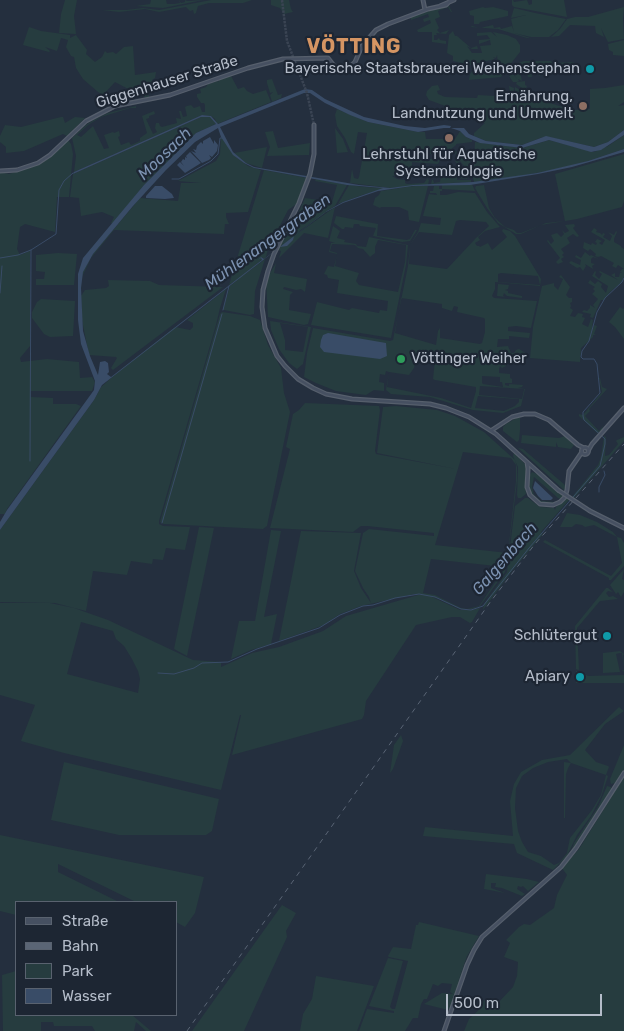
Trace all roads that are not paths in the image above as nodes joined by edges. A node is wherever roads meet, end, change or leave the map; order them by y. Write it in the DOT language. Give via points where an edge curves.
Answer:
graph roads {
  1 [pos="423,1"];
  2 [pos="452,1"];
  3 [pos="426,10"];
  4 [pos="314,125"];
  5 [pos="0,171"];
  6 [pos="624,408"];
  7 [pos="500,425"];
  8 [pos="491,430"];
  9 [pos="500,438"];
  10 [pos="584,450"];
  11 [pos="578,459"];
  12 [pos="527,462"];
  13 [pos="538,472"];
  14 [pos="528,475"];
  15 [pos="624,528"];
  16 [pos="624,773"];
  17 [pos="444,1031"];
  1 -- 3 [label="main road"];
  2 -- 3 [label="main road"];
  3 -- 5 [label="main road, Giggenhauser Straße" via="379,28 362,46 350,66 335,67 328,58 280,60 170,95 110,108 86,121 38,163 17,170"];
  4 -- 8 [label="main road" via="310,174 268,271 262,302 266,333 281,362 319,392 345,399 437,406 462,413"];
  6 -- 10 [label="main road"];
  7 -- 8 [label="main road"];
  7 -- 9 [label="main road"];
  7 -- 10 [label="main road" via="515,416 535,414 549,420"];
  8 -- 9 [label="main road"];
  9 -- 12 [label="main road"];
  10 -- 11 [label="main road"];
  10 -- 11 [label="main road" via="586,455"];
  11 -- 14 [label="main road" via="568,473 565,497 553,505 542,505 532,498 527,488"];
  12 -- 13 [label="main road"];
  12 -- 14 [label="main road"];
  13 -- 14 [label="main road" via="531,471"];
  13 -- 15 [label="main road, bridge" via="590,511"];
  16 -- 17 [label="main road" via="561,867 491,928 474,950"];
}
